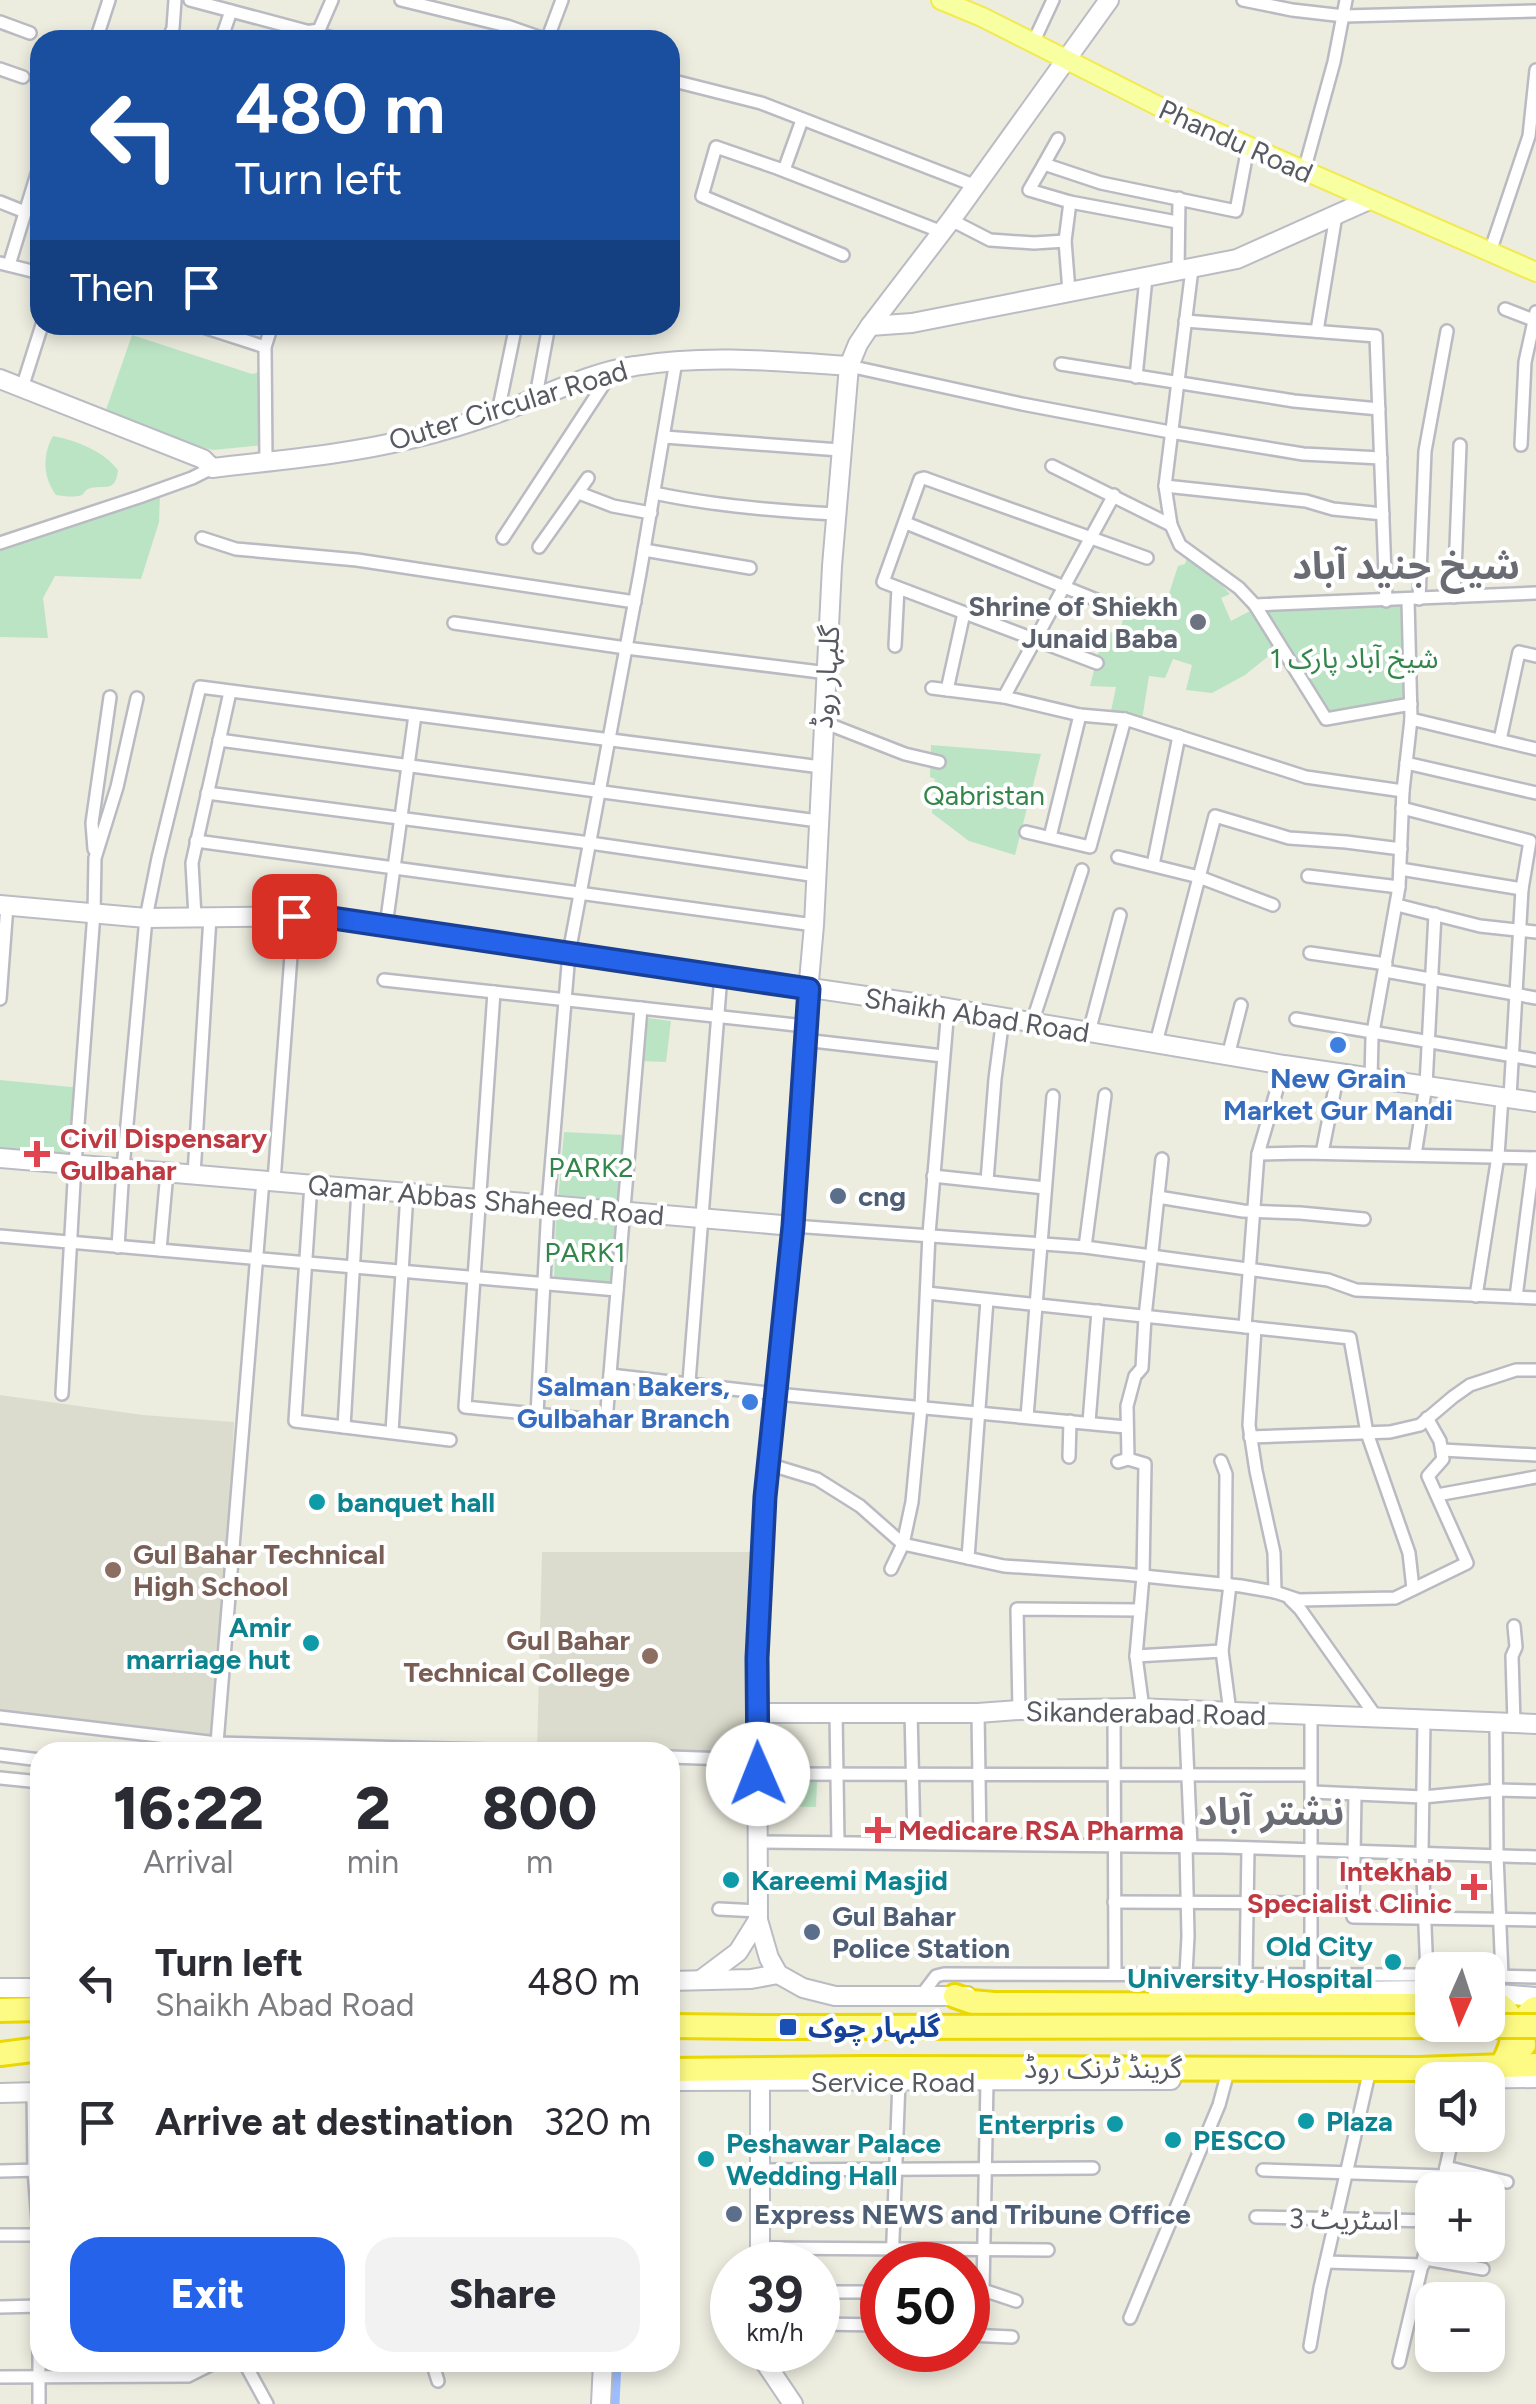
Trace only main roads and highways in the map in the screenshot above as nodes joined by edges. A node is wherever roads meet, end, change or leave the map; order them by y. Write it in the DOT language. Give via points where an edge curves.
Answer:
graph roads {
  1 [pos="941,0"];
  2 [pos="1110,0"];
  3 [pos="1067,60"];
  4 [pos="1369,200"];
  5 [pos="1536,272"];
  6 [pos="870,326"];
  7 [pos="849,366"];
  8 [pos="0,379"];
  9 [pos="4,905"];
  10 [pos="809,989"];
  11 [pos="1536,1102"];
  12 [pos="0,1158"];
  13 [pos="793,1226"];
  14 [pos="757,1714"];
  15 [pos="1536,1724"];
  16 [pos="758,1916"];
  17 [pos="778,1974"];
  18 [pos="702,1979"];
  19 [pos="680,1980"];
  20 [pos="1415,1981"];
  21 [pos="0,1988"];
  22 [pos="30,1988"];
  23 [pos="955,1996"];
  24 [pos="1505,2003"];
  25 [pos="1415,2004"];
  26 [pos="30,2009"];
  27 [pos="1505,2009"];
  28 [pos="1536,2009"];
  29 [pos="0,2010"];
  30 [pos="680,2026"];
  31 [pos="30,2051"];
  32 [pos="0,2056"];
  33 [pos="30,2059"];
  34 [pos="1504,2062"];
  35 [pos="1536,2062"];
  36 [pos="1505,2065"];
  37 [pos="1415,2069"];
  38 [pos="680,2070"];
  39 [pos="1415,2078"];
  40 [pos="1505,2078"];
  41 [pos="1536,2078"];
  42 [pos="680,2081"];
  43 [pos="760,2082"];
  44 [pos="0,2092"];
  45 [pos="30,2092"];
  46 [pos="760,2242"];
  47 [pos="603,2372"];
  48 [pos="772,2372"];
  49 [pos="601,2404"];
  50 [pos="793,2404"];
  1 -- 3 [label="main road, Phandu Road"];
  2 -- 3 [label="main road"];
  3 -- 4 [label="main road, Phandu Road"];
  3 -- 6 [label="main road"];
  4 -- 5 [label="main road, Phandu Road"];
  4 -- 6 [label="main road" via="1237,259"];
  6 -- 7 [label="main road"];
  7 -- 8 [label="main road, Outer Circular Road" via="676,361 612,370 410,440 212,468"];
  7 -- 10 [label="main road, گلبہار روڈ"];
  9 -- 10 [label="main road, Shaikh Abad Road" via="146,918 319,916"];
  10 -- 11 [label="main road, Shaikh Abad Road"];
  10 -- 13 [label="main road, گلبہار روڈ"];
  12 -- 13 [label="main road, Qamar Abbas Shaheed Road"];
  13 -- 14 [label="main road, گلبہار روڈ" via="768,1464"];
  14 -- 15 [label="main road, Sikanderabad Road" via="1143,1708"];
  14 -- 16 [label="main road, گلبہار روڈ"];
  16 -- 17 [label="main road, گلبہار روڈ"];
  16 -- 18 [label="main road" via="738,1952"];
  17 -- 18 [label="main road"];
  17 -- 23 [label="main road" via="836,1996"];
  18 -- 19 [label="main road"];
  20 -- 23 [label="main road"];
  21 -- 22 [label="main road"];
  23 -- 25 [label="highway" via="994,2004"];
  24 -- 28 [label="highway"];
  26 -- 29 [label="highway"];
  27 -- 34 [label="highway" via="1515,2031"];
  28 -- 30 [label="highway, گرینڈ ٹرنک روڈ, bridge" via="990,2028"];
  28 -- 35 [label="highway" via="1525,2016 1523,2033"];
  31 -- 32 [label="highway"];
  32 -- 33 [label="highway"];
  35 -- 36 [label="highway, گرینڈ ٹرنک روڈ"];
  37 -- 38 [label="highway, گرینڈ ٹرنک روڈ"];
  39 -- 43 [label="main road, Service Road"];
  40 -- 41 [label="main road, Service Road"];
  42 -- 43 [label="main road, Service Road"];
  43 -- 46 [label="main road"];
  44 -- 45 [label="main road"];
  47 -- 49 [label="main road"];
  48 -- 50 [label="main road"];
}
